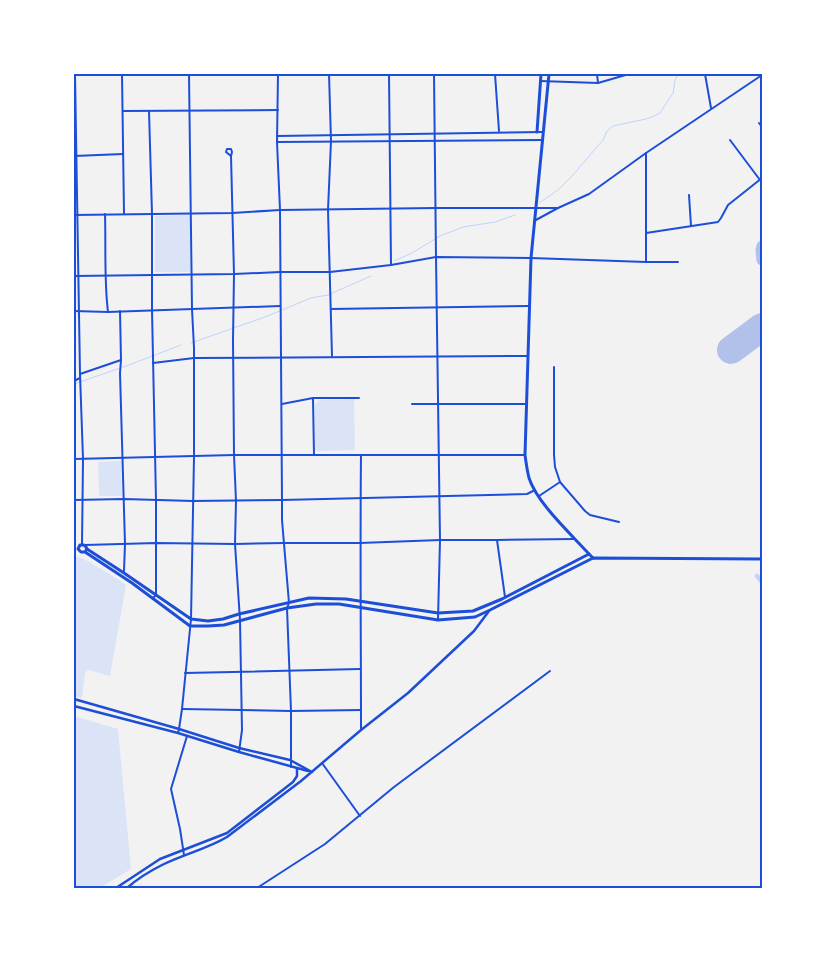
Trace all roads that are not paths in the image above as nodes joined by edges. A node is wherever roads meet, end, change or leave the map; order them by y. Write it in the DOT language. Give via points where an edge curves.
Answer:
graph roads {
  1 [pos="75,74"];
  2 [pos="122,74"];
  3 [pos="189,74"];
  4 [pos="278,74"];
  5 [pos="329,74"];
  6 [pos="389,74"];
  7 [pos="434,74"];
  8 [pos="495,74"];
  9 [pos="541,74"];
  10 [pos="549,74"];
  11 [pos="597,74"];
  12 [pos="629,74"];
  13 [pos="705,74"];
  14 [pos="762,75"];
  15 [pos="540,81"];
  16 [pos="548,82"];
  17 [pos="598,83"];
  18 [pos="278,110"];
  19 [pos="711,110"];
  20 [pos="123,111"];
  21 [pos="149,111"];
  22 [pos="189,111"];
  23 [pos="759,123"];
  24 [pos="762,127"];
  25 [pos="499,132"];
  26 [pos="536,132"];
  27 [pos="544,132"];
  28 [pos="435,133"];
  29 [pos="330,134"];
  30 [pos="389,134"];
  31 [pos="277,136"];
  32 [pos="435,140"];
  33 [pos="542,140"];
  34 [pos="730,140"];
  35 [pos="331,141"];
  36 [pos="389,141"];
  37 [pos="277,142"];
  38 [pos="123,154"];
  39 [pos="646,154"];
  40 [pos="75,156"];
  41 [pos="231,156"];
  42 [pos="761,179"];
  43 [pos="689,195"];
  44 [pos="535,207"];
  45 [pos="435,208"];
  46 [pos="558,208"];
  47 [pos="390,209"];
  48 [pos="280,210"];
  49 [pos="328,210"];
  50 [pos="192,213"];
  51 [pos="232,213"];
  52 [pos="105,214"];
  53 [pos="124,214"];
  54 [pos="152,214"];
  55 [pos="75,215"];
  56 [pos="534,221"];
  57 [pos="691,226"];
  58 [pos="646,233"];
  59 [pos="436,257"];
  60 [pos="531,258"];
  61 [pos="646,262"];
  62 [pos="678,262"];
  63 [pos="391,265"];
  64 [pos="280,272"];
  65 [pos="330,272"];
  66 [pos="234,274"];
  67 [pos="152,275"];
  68 [pos="192,275"];
  69 [pos="74,276"];
  70 [pos="78,276"];
  71 [pos="106,276"];
  72 [pos="280,306"];
  73 [pos="529,306"];
  74 [pos="436,307"];
  75 [pos="234,308"];
  76 [pos="192,309"];
  77 [pos="331,309"];
  78 [pos="152,310"];
  79 [pos="74,311"];
  80 [pos="78,311"];
  81 [pos="120,311"];
  82 [pos="108,312"];
  83 [pos="437,356"];
  84 [pos="527,356"];
  85 [pos="332,357"];
  86 [pos="194,358"];
  87 [pos="233,358"];
  88 [pos="281,358"];
  89 [pos="121,360"];
  90 [pos="153,363"];
  91 [pos="554,367"];
  92 [pos="80,374"];
  93 [pos="80,378"];
  94 [pos="74,381"];
  95 [pos="313,398"];
  96 [pos="360,398"];
  97 [pos="282,404"];
  98 [pos="412,404"];
  99 [pos="438,404"];
  100 [pos="526,404"];
  101 [pos="361,454"];
  102 [pos="439,454"];
  103 [pos="234,455"];
  104 [pos="314,455"];
  105 [pos="525,455"];
  106 [pos="282,456"];
  107 [pos="194,457"];
  108 [pos="122,458"];
  109 [pos="155,458"];
  110 [pos="74,459"];
  111 [pos="83,459"];
  112 [pos="560,482"];
  113 [pos="534,490"];
  114 [pos="538,496"];
  115 [pos="440,497"];
  116 [pos="124,499"];
  117 [pos="360,499"];
  118 [pos="74,500"];
  119 [pos="83,500"];
  120 [pos="156,500"];
  121 [pos="282,500"];
  122 [pos="193,501"];
  123 [pos="236,501"];
  124 [pos="619,522"];
  125 [pos="574,539"];
  126 [pos="440,540"];
  127 [pos="497,540"];
  128 [pos="156,543"];
  129 [pos="284,543"];
  130 [pos="360,543"];
  131 [pos="125,544"];
  132 [pos="192,544"];
  133 [pos="235,544"];
  134 [pos="74,546"];
  135 [pos="83,548"];
  136 [pos="74,552"];
  137 [pos="589,554"];
  138 [pos="593,558"];
  139 [pos="762,559"];
  140 [pos="124,573"];
  141 [pos="156,594"];
  142 [pos="505,597"];
  143 [pos="153,598"];
  144 [pos="362,602"];
  145 [pos="288,603"];
  146 [pos="287,608"];
  147 [pos="361,608"];
  148 [pos="490,610"];
  149 [pos="438,613"];
  150 [pos="239,614"];
  151 [pos="191,619"];
  152 [pos="240,620"];
  153 [pos="438,620"];
  154 [pos="190,626"];
  155 [pos="361,668"];
  156 [pos="288,670"];
  157 [pos="240,671"];
  158 [pos="550,671"];
  159 [pos="185,672"];
  160 [pos="74,700"];
  161 [pos="74,706"];
  162 [pos="182,709"];
  163 [pos="241,710"];
  164 [pos="361,710"];
  165 [pos="290,711"];
  166 [pos="179,729"];
  167 [pos="361,730"];
  168 [pos="178,733"];
  169 [pos="187,736"];
  170 [pos="239,748"];
  171 [pos="239,752"];
  172 [pos="290,760"];
  173 [pos="322,764"];
  174 [pos="291,767"];
  175 [pos="297,768"];
  176 [pos="312,772"];
  177 [pos="360,816"];
  178 [pos="182,849"];
  179 [pos="184,856"];
  180 [pos="129,887"];
  181 [pos="116,888"];
  182 [pos="257,888"];
  1 -- 40 [label="street"];
  2 -- 20 [label="street"];
  3 -- 22 [label="street"];
  4 -- 18 [label="street"];
  5 -- 29 [label="street"];
  6 -- 30 [label="street"];
  7 -- 28 [label="street"];
  8 -- 25 [label="street"];
  9 -- 15 [label="main road"];
  10 -- 16 [label="main road"];
  11 -- 17 [label="street"];
  12 -- 17 [label="street"];
  13 -- 19 [label="street"];
  14 -- 19 [label="street"];
  15 -- 16 [label="street"];
  15 -- 26 [label="main road"];
  16 -- 17 [label="street"];
  16 -- 27 [label="main road"];
  18 -- 22 [label="street"];
  18 -- 31 [label="street"];
  19 -- 39 [label="street"];
  20 -- 21 [label="street"];
  20 -- 38 [label="street"];
  21 -- 22 [label="street"];
  21 -- 54 [label="street"];
  22 -- 50 [label="street"];
  23 -- 24 [label="street"];
  25 -- 26 [label="street"];
  25 -- 28 [label="street"];
  26 -- 27 [label="street"];
  27 -- 33 [label="main road"];
  28 -- 30 [label="street"];
  28 -- 32 [label="street"];
  29 -- 30 [label="street"];
  29 -- 31 [label="street"];
  29 -- 35 [label="street"];
  30 -- 36 [label="street"];
  31 -- 37 [label="street"];
  32 -- 33 [label="street"];
  32 -- 36 [label="street"];
  32 -- 45 [label="street"];
  33 -- 44 [label="main road"];
  34 -- 42 [label="street"];
  35 -- 36 [label="street"];
  35 -- 37 [label="street"];
  35 -- 49 [label="street"];
  36 -- 47 [label="street"];
  37 -- 48 [label="street"];
  38 -- 40 [label="street"];
  38 -- 53 [label="street"];
  39 -- 46 [label="street" via="589,194"];
  39 -- 58 [label="street"];
  40 -- 55 [label="street"];
  41 -- 51 [label="street"];
  42 -- 57 [label="street" via="728,205 718,222"];
  43 -- 57 [label="street"];
  44 -- 45 [label="street"];
  44 -- 46 [label="street"];
  44 -- 56 [label="main road"];
  45 -- 47 [label="street"];
  45 -- 59 [label="street"];
  46 -- 56 [label="street"];
  47 -- 49 [label="street"];
  47 -- 63 [label="street"];
  48 -- 49 [label="street"];
  48 -- 51 [label="street"];
  48 -- 64 [label="street"];
  49 -- 65 [label="street"];
  50 -- 51 [label="street"];
  50 -- 54 [label="street"];
  50 -- 68 [label="street"];
  51 -- 66 [label="street"];
  52 -- 53 [label="street"];
  52 -- 55 [label="street"];
  52 -- 71 [label="street"];
  53 -- 54 [label="street"];
  54 -- 67 [label="street"];
  55 -- 70 [label="street"];
  56 -- 60 [label="main road"];
  57 -- 58 [label="street"];
  58 -- 61 [label="street"];
  59 -- 60 [label="street"];
  59 -- 63 [label="street"];
  59 -- 74 [label="street"];
  60 -- 61 [label="street"];
  60 -- 73 [label="main road"];
  61 -- 62 [label="street"];
  63 -- 65 [label="street"];
  64 -- 65 [label="street"];
  64 -- 66 [label="street"];
  64 -- 72 [label="street"];
  65 -- 77 [label="street"];
  66 -- 68 [label="street"];
  66 -- 75 [label="street"];
  67 -- 68 [label="street"];
  67 -- 71 [label="street"];
  67 -- 78 [label="street"];
  68 -- 76 [label="street"];
  69 -- 70 [label="street"];
  70 -- 71 [label="street"];
  70 -- 80 [label="street"];
  71 -- 82 [label="street"];
  72 -- 75 [label="street"];
  72 -- 88 [label="street"];
  73 -- 74 [label="street"];
  73 -- 84 [label="main road"];
  74 -- 77 [label="street"];
  74 -- 83 [label="street"];
  75 -- 76 [label="street"];
  75 -- 87 [label="street"];
  76 -- 78 [label="street"];
  76 -- 86 [label="street"];
  77 -- 85 [label="street"];
  78 -- 81 [label="street"];
  78 -- 90 [label="street"];
  79 -- 80 [label="street"];
  80 -- 82 [label="street"];
  80 -- 92 [label="street"];
  81 -- 82 [label="street"];
  81 -- 89 [label="street"];
  83 -- 84 [label="street"];
  83 -- 85 [label="street"];
  83 -- 99 [label="street"];
  84 -- 100 [label="main road"];
  85 -- 88 [label="street"];
  86 -- 87 [label="street"];
  86 -- 90 [label="street"];
  86 -- 107 [label="street"];
  87 -- 88 [label="street"];
  87 -- 103 [label="street"];
  88 -- 97 [label="street"];
  89 -- 92 [label="street"];
  89 -- 108 [label="street"];
  90 -- 109 [label="street"];
  91 -- 112 [label="street" via="554,455"];
  92 -- 93 [label="street"];
  93 -- 94 [label="street"];
  93 -- 111 [label="street"];
  95 -- 96 [label="street"];
  95 -- 97 [label="street"];
  95 -- 104 [label="street"];
  97 -- 106 [label="street"];
  98 -- 99 [label="street"];
  99 -- 100 [label="street"];
  99 -- 102 [label="street"];
  100 -- 105 [label="main road"];
  101 -- 102 [label="street"];
  101 -- 104 [label="street"];
  101 -- 117 [label="street"];
  102 -- 105 [label="street"];
  102 -- 115 [label="street"];
  103 -- 106 [label="street"];
  103 -- 107 [label="street"];
  103 -- 123 [label="street"];
  104 -- 106 [label="street"];
  105 -- 113 [label="main road"];
  106 -- 121 [label="street"];
  107 -- 109 [label="street"];
  107 -- 122 [label="street"];
  108 -- 109 [label="street"];
  108 -- 111 [label="street"];
  108 -- 116 [label="street"];
  109 -- 120 [label="street"];
  110 -- 111 [label="street"];
  111 -- 119 [label="street"];
  112 -- 114 [label="street"];
  112 -- 124 [label="street" via="590,515"];
  113 -- 114 [label="main road"];
  113 -- 115 [label="street" via="527,494"];
  114 -- 125 [label="main road"];
  115 -- 117 [label="street"];
  115 -- 126 [label="street"];
  116 -- 119 [label="street"];
  116 -- 120 [label="street"];
  116 -- 131 [label="street"];
  117 -- 121 [label="street"];
  117 -- 130 [label="street"];
  118 -- 119 [label="street"];
  119 -- 135 [label="street"];
  120 -- 122 [label="street"];
  120 -- 128 [label="street"];
  121 -- 123 [label="street"];
  121 -- 129 [label="street"];
  122 -- 123 [label="street"];
  122 -- 132 [label="street"];
  123 -- 133 [label="street"];
  125 -- 127 [label="street"];
  125 -- 137 [label="main road"];
  126 -- 127 [label="street"];
  126 -- 130 [label="street"];
  126 -- 149 [label="street"];
  127 -- 142 [label="street"];
  128 -- 131 [label="street"];
  128 -- 132 [label="street"];
  128 -- 141 [label="street"];
  129 -- 130 [label="street"];
  129 -- 133 [label="street"];
  129 -- 145 [label="street"];
  130 -- 144 [label="street"];
  131 -- 135 [label="street"];
  131 -- 140 [label="street"];
  132 -- 133 [label="street"];
  132 -- 151 [label="street"];
  133 -- 150 [label="street"];
  134 -- 135 [label="main road"];
  135 -- 136 [label="main road"];
  135 -- 140 [label="main road"];
  135 -- 143 [label="main road"];
  137 -- 138 [label="main road"];
  137 -- 142 [label="main road"];
  138 -- 139 [label="main road"];
  138 -- 148 [label="main road"];
  140 -- 141 [label="main road"];
  141 -- 143 [label="street"];
  141 -- 151 [label="main road"];
  142 -- 149 [label="main road" via="473,611"];
  143 -- 154 [label="main road"];
  144 -- 145 [label="main road" via="309,598"];
  144 -- 147 [label="street"];
  144 -- 149 [label="main road"];
  145 -- 146 [label="street"];
  145 -- 150 [label="main road"];
  146 -- 147 [label="main road" via="316,604"];
  146 -- 152 [label="main road"];
  146 -- 156 [label="street"];
  147 -- 153 [label="main road"];
  147 -- 155 [label="street"];
  148 -- 153 [label="main road" via="475,616"];
  148 -- 167 [label="main road" via="474,631 408,693"];
  149 -- 153 [label="street"];
  150 -- 151 [label="main road" via="208,622"];
  150 -- 152 [label="street"];
  151 -- 154 [label="street"];
  152 -- 154 [label="main road" via="224,625"];
  152 -- 157 [label="street"];
  154 -- 159 [label="street"];
  155 -- 156 [label="street"];
  155 -- 164 [label="street"];
  156 -- 157 [label="street"];
  156 -- 165 [label="street"];
  157 -- 159 [label="street"];
  157 -- 163 [label="street"];
  158 -- 177 [label="street"];
  159 -- 162 [label="street"];
  160 -- 166 [label="main road"];
  161 -- 168 [label="main road"];
  162 -- 163 [label="street"];
  162 -- 166 [label="street"];
  163 -- 165 [label="street"];
  163 -- 170 [label="street"];
  164 -- 165 [label="street"];
  164 -- 167 [label="street"];
  165 -- 172 [label="street"];
  166 -- 168 [label="street"];
  166 -- 170 [label="main road"];
  167 -- 173 [label="main road"];
  168 -- 169 [label="main road"];
  169 -- 171 [label="main road"];
  169 -- 178 [label="street" via="171,789"];
  170 -- 171 [label="street"];
  170 -- 172 [label="main road"];
  171 -- 174 [label="main road"];
  172 -- 174 [label="street"];
  172 -- 176 [label="main road"];
  173 -- 176 [label="main road"];
  173 -- 177 [label="street"];
  174 -- 175 [label="main road"];
  175 -- 176 [label="main road"];
  175 -- 178 [label="main road" via="297,776 292,782 227,833"];
  176 -- 179 [label="main road" via="218,843"];
  177 -- 182 [label="street" via="325,844"];
  178 -- 179 [label="street"];
  178 -- 181 [label="main road" via="160,859"];
  179 -- 180 [label="main road" via="162,865"];
}
